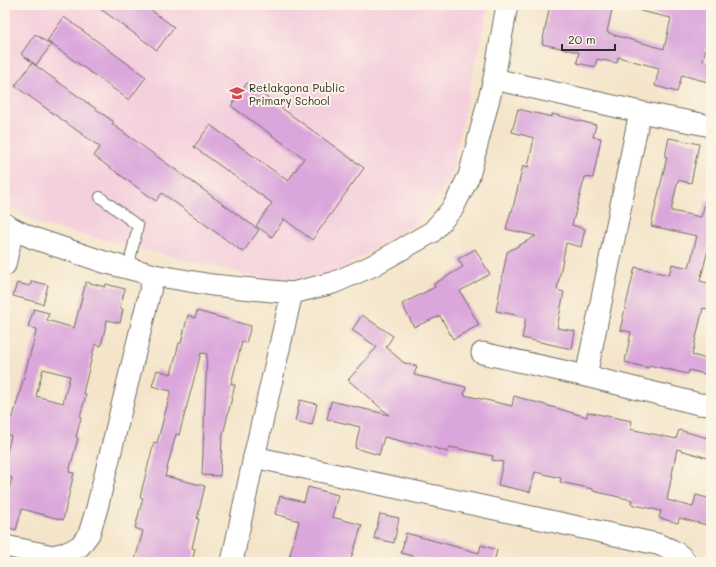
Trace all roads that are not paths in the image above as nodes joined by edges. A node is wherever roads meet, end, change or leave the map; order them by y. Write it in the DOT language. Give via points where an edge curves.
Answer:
graph roads {
  1 [pos="507,5"];
  2 [pos="494,79"];
  3 [pos="640,112"];
  4 [pos="711,126"];
  5 [pos="100,197"];
  6 [pos="9,227"];
  7 [pos="5,265"];
  8 [pos="128,268"];
  9 [pos="154,275"];
  10 [pos="292,293"];
  11 [pos="482,353"];
  12 [pos="586,376"];
  13 [pos="711,404"];
  14 [pos="254,457"];
  15 [pos="5,546"];
  16 [pos="232,562"];
  17 [pos="686,562"];
  1 -- 2 [label="street"];
  2 -- 3 [label="street"];
  2 -- 10 [label="street" via="469,176 454,208 432,232 372,266 333,283"];
  3 -- 4 [label="street"];
  3 -- 12 [label="street"];
  5 -- 8 [label="lane" via="138,226"];
  6 -- 7 [label="street"];
  6 -- 8 [label="street" via="63,249"];
  8 -- 9 [label="street"];
  9 -- 10 [label="street" via="212,285"];
  9 -- 15 [label="street" via="89,534 75,549 53,556"];
  10 -- 14 [label="street"];
  11 -- 12 [label="street"];
  12 -- 13 [label="street" via="699,404"];
  14 -- 16 [label="street"];
  14 -- 17 [label="street" via="657,544 681,555"];
}
